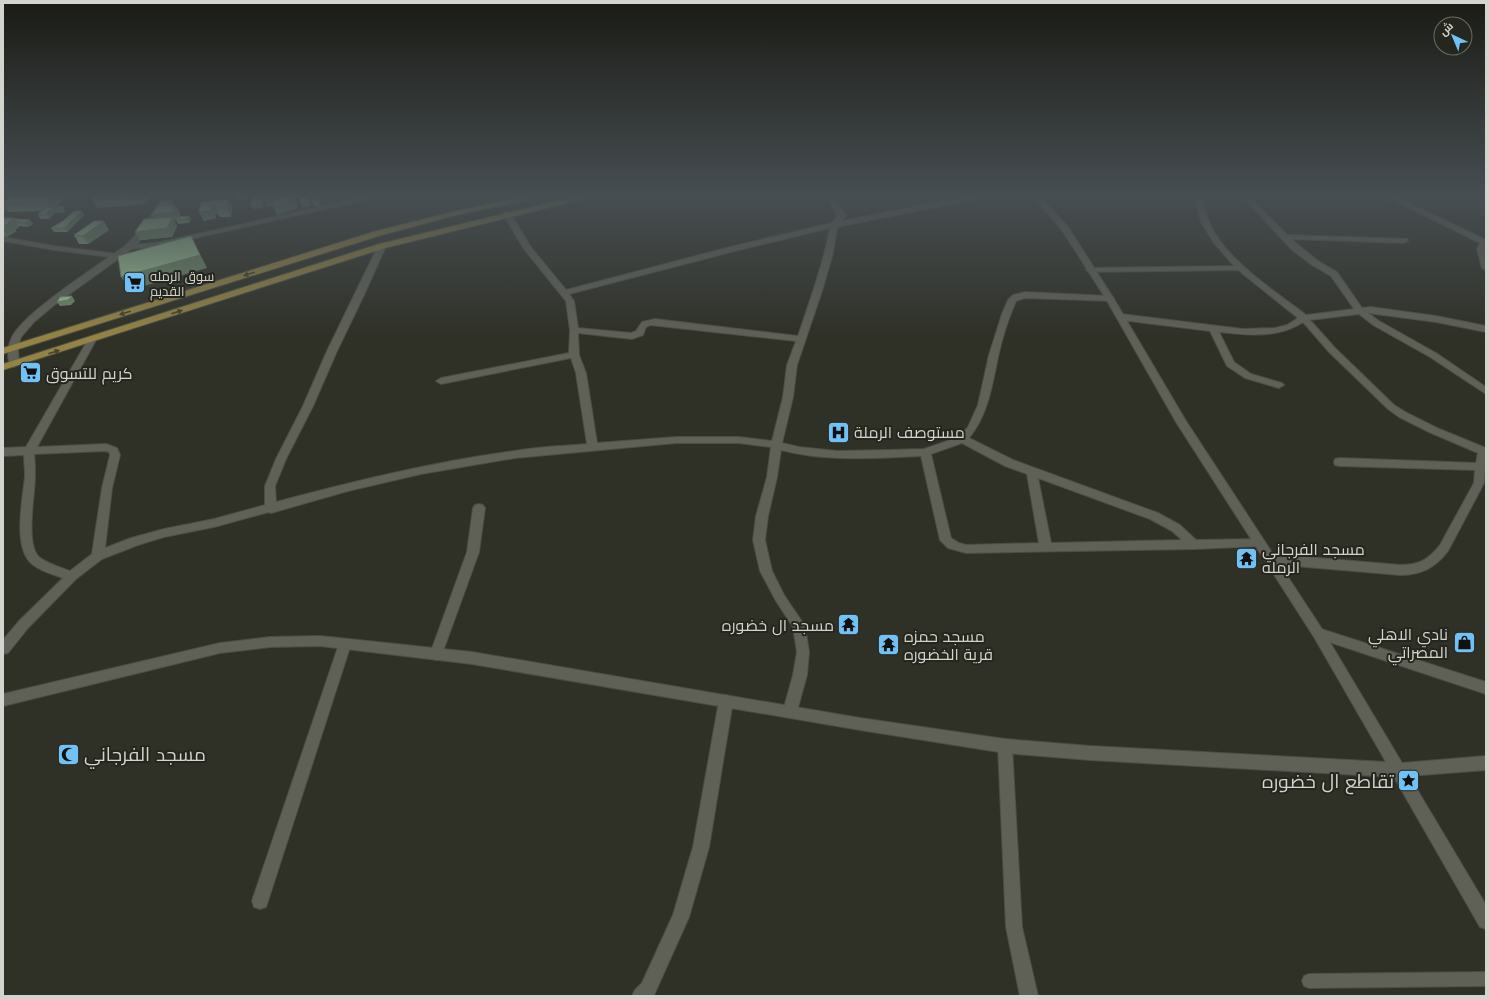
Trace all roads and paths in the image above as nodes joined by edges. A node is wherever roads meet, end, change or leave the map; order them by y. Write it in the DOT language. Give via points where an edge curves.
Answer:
graph roads {
  1 [pos="29,244"];
  2 [pos="133,244"];
  3 [pos="162,244"];
  4 [pos="345,244"];
  5 [pos="391,244"];
  6 [pos="525,244"];
  7 [pos="757,244"];
  8 [pos="831,244"];
  9 [pos="1074,244"];
  10 [pos="1219,244"];
  11 [pos="1291,244"];
  12 [pos="1484,244"];
  13 [pos="382,246"];
  14 [pos="129,248"];
  15 [pos="118,256"];
  16 [pos="1240,268"];
  17 [pos="1486,268"];
  18 [pos="1090,270"];
  19 [pos="565,293"];
  20 [pos="1110,300"];
  21 [pos="1359,310"];
  22 [pos="1121,317"];
  23 [pos="1304,318"];
  24 [pos="1212,328"];
  25 [pos="1486,329"];
  26 [pos="574,330"];
  27 [pos="800,339"];
  28 [pos="92,340"];
  29 [pos="13,348"];
  30 [pos="3,351"];
  31 [pos="574,354"];
  32 [pos="14,364"];
  33 [pos="3,367"];
  34 [pos="441,381"];
  35 [pos="1279,385"];
  36 [pos="1486,391"];
  37 [pos="963,439"];
  38 [pos="776,445"];
  39 [pos="592,447"];
  40 [pos="3,452"];
  41 [pos="29,452"];
  42 [pos="925,452"];
  43 [pos="1484,452"];
  44 [pos="1339,462"];
  45 [pos="1481,467"];
  46 [pos="1032,472"];
  47 [pos="479,508"];
  48 [pos="271,509"];
  49 [pos="1259,543"];
  50 [pos="1194,544"];
  51 [pos="1046,548"];
  52 [pos="98,556"];
  53 [pos="1271,559"];
  54 [pos="72,576"];
  55 [pos="1318,633"];
  56 [pos="345,644"];
  57 [pos="3,649"];
  58 [pos="436,654"];
  59 [pos="1486,688"];
  60 [pos="3,700"];
  61 [pos="726,701"];
  62 [pos="790,711"];
  63 [pos="1005,746"];
  64 [pos="1486,763"];
  65 [pos="1399,770"];
  66 [pos="260,901"];
  67 [pos="1486,921"];
  68 [pos="1486,979"];
  69 [pos="1309,981"];
  70 [pos="641,996"];
  71 [pos="1029,996"];
  1 -- 15 [label="street"];
  2 -- 14 [label="street"];
  3 -- 14 [label="street"];
  4 -- 29 [label="main road, one-way"];
  5 -- 13 [label="main road"];
  6 -- 19 [label="street"];
  7 -- 19 [label="street"];
  8 -- 27 [label="street" via="818,291"];
  9 -- 18 [label="street"];
  10 -- 16 [label="street"];
  11 -- 21 [label="street" via="1314,263 1334,274"];
  12 -- 17 [label="street" via="1481,249"];
  28 -- 13 [label="main road, one-way"];
  13 -- 48 [label="street" via="308,406 280,459 270,486"];
  14 -- 15 [label="street"];
  15 -- 29 [label="street" via="36,316 17,336"];
  16 -- 18 [label="street"];
  16 -- 23 [label="street"];
  18 -- 20 [label="street"];
  19 -- 26 [label="street" via="570,301"];
  20 -- 22 [label="street"];
  20 -- 37 [label="street" via="1025,295 1012,300 994,355 983,405 972,428"];
  21 -- 23 [label="street"];
  21 -- 25 [label="street" via="1381,311"];
  21 -- 36 [label="street"];
  22 -- 24 [label="street"];
  22 -- 49 [label="street" via="1181,422"];
  23 -- 24 [label="street" via="1290,327 1275,331"];
  23 -- 43 [label="street" via="1332,350 1391,407 1433,430"];
  24 -- 35 [label="street" via="1230,364 1248,376"];
  26 -- 27 [label="street" via="632,336 640,333 645,324 655,322"];
  26 -- 31 [label="street"];
  27 -- 38 [label="street" via="792,365 784,419"];
  32 -- 28 [label="main road, one-way"];
  28 -- 41 [label="street"];
  29 -- 30 [label="main road"];
  29 -- 32 [label="street"];
  31 -- 34 [label="street"];
  31 -- 39 [label="street" via="581,373"];
  32 -- 33 [label="main road"];
  37 -- 42 [label="street"];
  37 -- 46 [label="street" via="999,459"];
  38 -- 39 [label="street" via="739,440 684,440"];
  38 -- 42 [label="street" via="799,451 837,454"];
  38 -- 62 [label="street" via="759,540 766,571 799,626 803,652 800,676"];
  39 -- 48 [label="street" via="515,454 421,470"];
  40 -- 41 [label="street"];
  41 -- 52 [label="street" via="106,447 113,450 115,455 107,488"];
  41 -- 54 [label="street" via="26,527 28,550 35,560"];
  42 -- 51 [label="street" via="949,544 966,549"];
  43 -- 45 [label="street"];
  44 -- 45 [label="street"];
  45 -- 53 [label="street" via="1479,484 1444,548 1437,557 1421,568 1400,570"];
  46 -- 50 [label="street" via="1154,516 1176,528"];
  46 -- 51 [label="street"];
  47 -- 58 [label="street" via="473,552"];
  48 -- 52 [label="street" via="142,539"];
  49 -- 50 [label="street"];
  49 -- 53 [label="street"];
  50 -- 51 [label="street"];
  52 -- 54 [label="street"];
  53 -- 55 [label="street"];
  54 -- 57 [label="street"];
  55 -- 59 [label="street"];
  55 -- 65 [label="street"];
  56 -- 58 [label="street"];
  56 -- 60 [label="street" via="320,641 270,642 220,648"];
  56 -- 66 [label="street"];
  58 -- 61 [label="street"];
  61 -- 62 [label="street"];
  61 -- 70 [label="street" via="701,847 681,917 648,989"];
  62 -- 63 [label="street"];
  63 -- 65 [label="street"];
  63 -- 71 [label="street" via="1014,927"];
  64 -- 65 [label="street"];
  65 -- 67 [label="street"];
  68 -- 69 [label="lane"];
}
